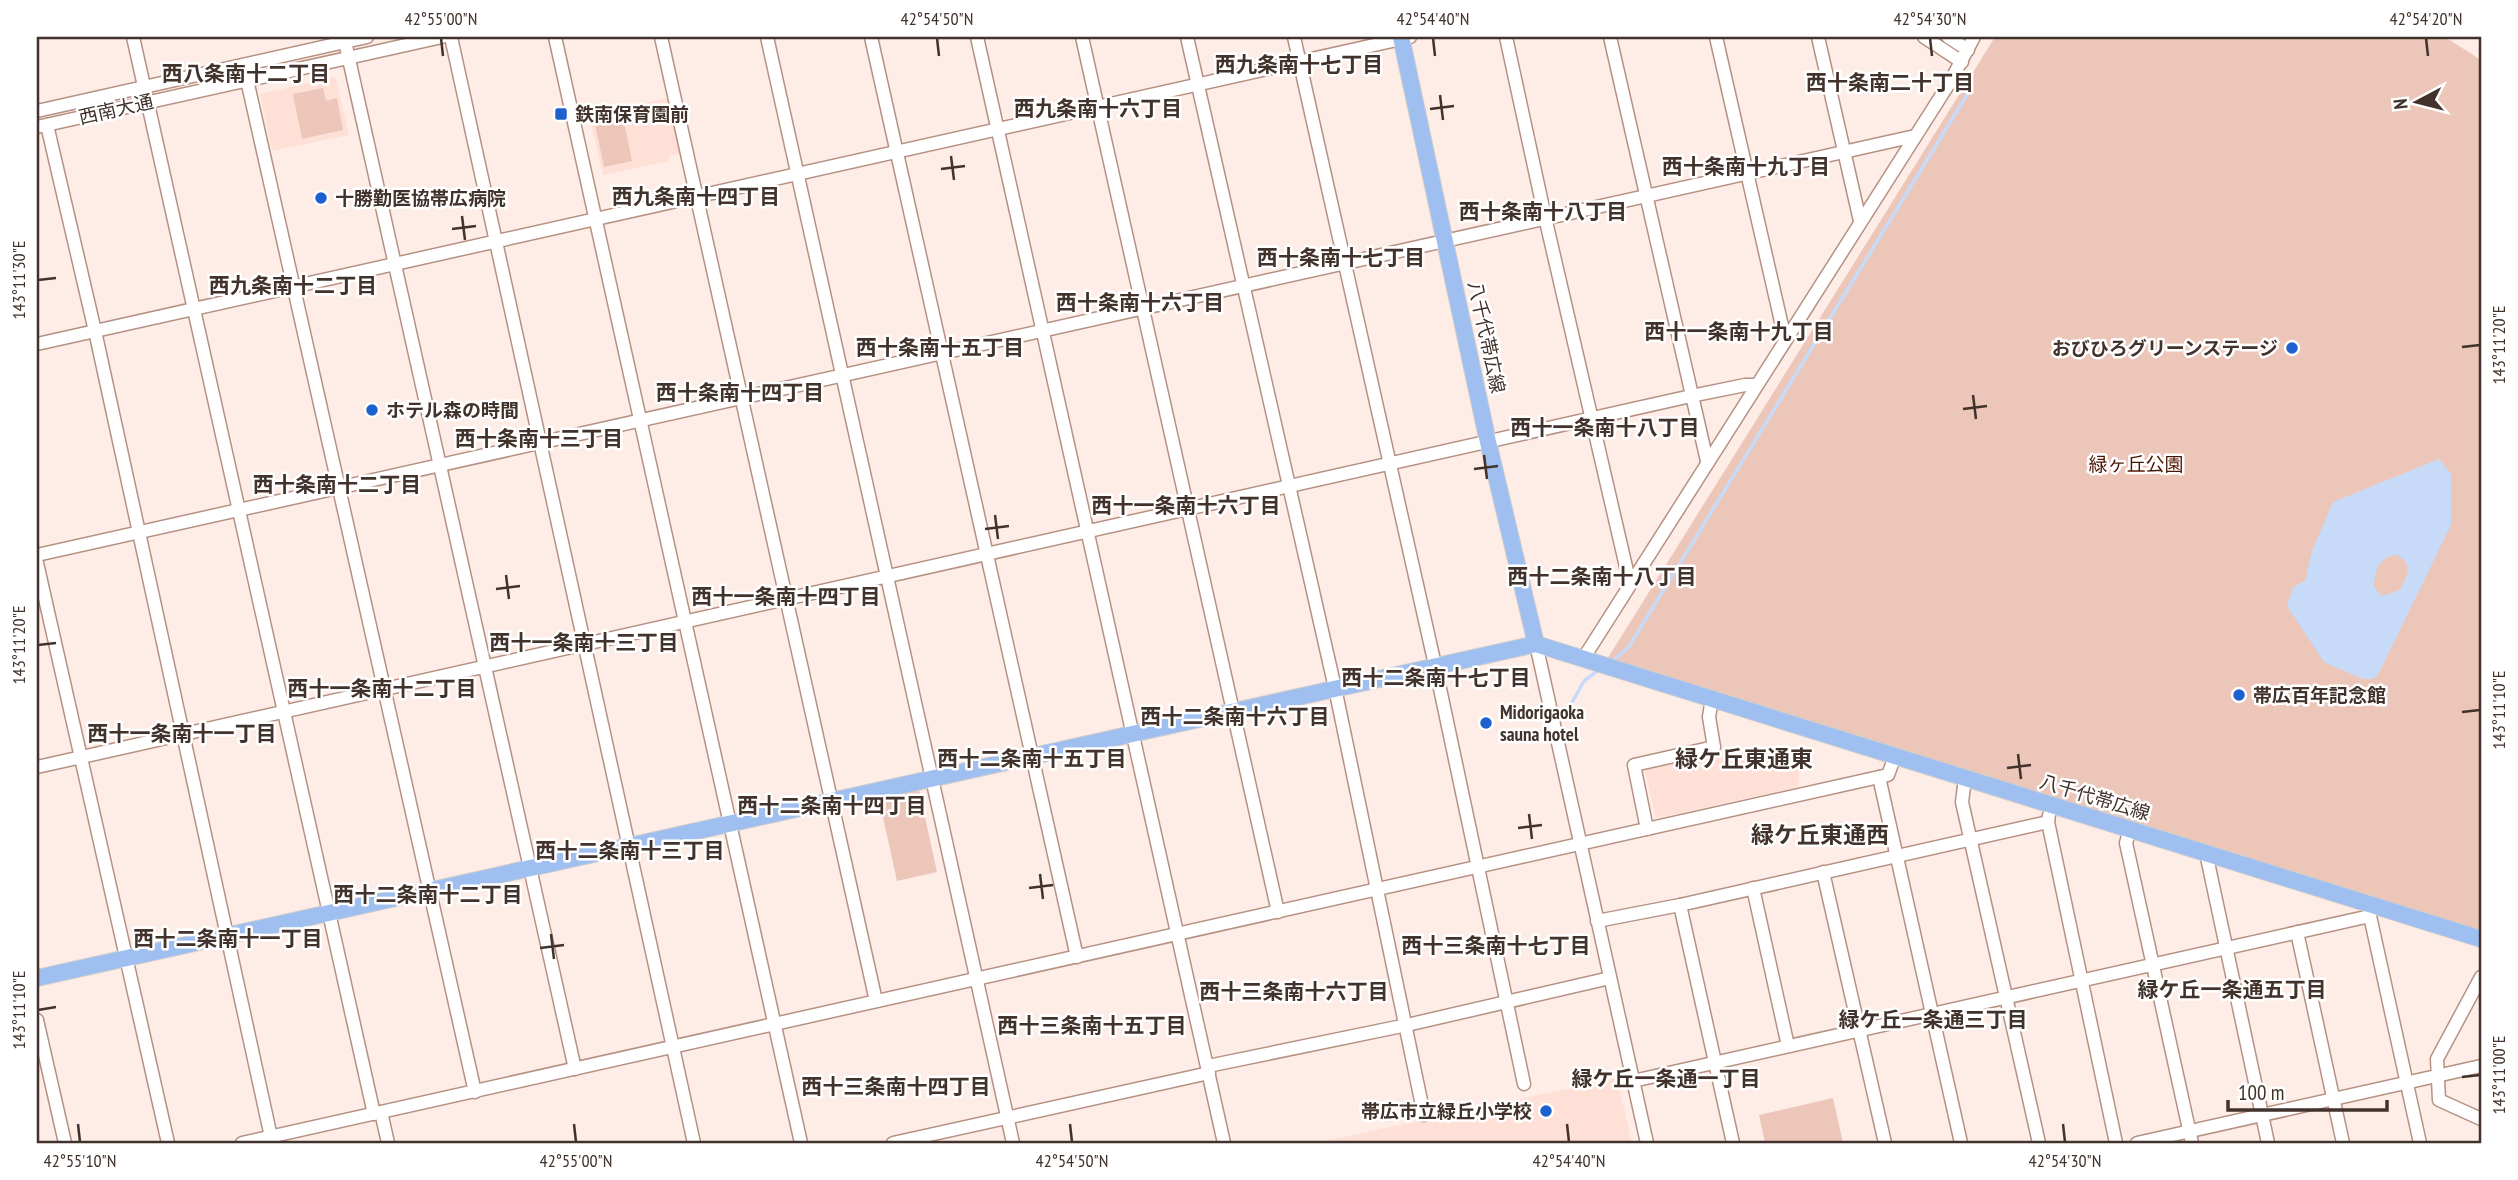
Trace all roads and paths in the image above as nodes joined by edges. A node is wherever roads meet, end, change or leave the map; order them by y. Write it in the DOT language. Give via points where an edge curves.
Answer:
graph roads {
  1 [pos="133,37"];
  2 [pos="367,37"];
  3 [pos="442,37"];
  4 [pos="451,37"];
  5 [pos="555,37"];
  6 [pos="660,37"];
  7 [pos="766,37"];
  8 [pos="871,37"];
  9 [pos="977,37"];
  10 [pos="1082,37"];
  11 [pos="1187,37"];
  12 [pos="1294,37"];
  13 [pos="1404,37"];
  14 [pos="1506,37"];
  15 [pos="1610,37"];
  16 [pos="1716,37"];
  17 [pos="1818,37"];
  18 [pos="1924,37"];
  19 [pos="1948,37"];
  20 [pos="1974,37"];
  21 [pos="344,39"];
  22 [pos="1968,50"];
  23 [pos="348,58"];
  24 [pos="1300,62"];
  25 [pos="1962,62"];
  26 [pos="247,80"];
  27 [pos="1198,84"];
  28 [pos="143,87"];
  29 [pos="147,102"];
  30 [pos="1097,108"];
  31 [pos="37,111"];
  32 [pos="42,126"];
  33 [pos="997,130"];
  34 [pos="1915,136"];
  35 [pos="1845,151"];
  36 [pos="898,152"];
  37 [pos="1748,173"];
  38 [pos="797,174"];
  39 [pos="1647,195"];
  40 [pos="696,197"];
  41 [pos="1545,217"];
  42 [pos="596,218"];
  43 [pos="1860,221"];
  44 [pos="1445,240"];
  45 [pos="496,241"];
  46 [pos="394,263"];
  47 [pos="1345,263"];
  48 [pos="1244,285"];
  49 [pos="293,287"];
  50 [pos="194,308"];
  51 [pos="1143,309"];
  52 [pos="1043,330"];
  53 [pos="95,331"];
  54 [pos="1785,339"];
  55 [pos="37,344"];
  56 [pos="942,353"];
  57 [pos="842,375"];
  58 [pos="1757,385"];
  59 [pos="1692,396"];
  60 [pos="740,397"];
  61 [pos="641,420"];
  62 [pos="1591,420"];
  63 [pos="1488,442"];
  64 [pos="542,443"];
  65 [pos="1707,461"];
  66 [pos="1390,464"];
  67 [pos="439,465"];
  68 [pos="1289,486"];
  69 [pos="340,487"];
  70 [pos="1189,509"];
  71 [pos="238,510"];
  72 [pos="138,532"];
  73 [pos="1089,532"];
  74 [pos="987,554"];
  75 [pos="37,555"];
  76 [pos="37,563"];
  77 [pos="887,577"];
  78 [pos="1630,584"];
  79 [pos="786,599"];
  80 [pos="685,622"];
  81 [pos="584,644"];
  82 [pos="1536,644"];
  83 [pos="1583,659"];
  84 [pos="1435,666"];
  85 [pos="484,667"];
  86 [pos="384,688"];
  87 [pos="1335,688"];
  88 [pos="1712,698"];
  89 [pos="283,710"];
  90 [pos="1235,712"];
  91 [pos="1134,733"];
  92 [pos="183,734"];
  93 [pos="80,756"];
  94 [pos="1032,756"];
  95 [pos="1895,756"];
  96 [pos="37,767"];
  97 [pos="932,777"];
  98 [pos="1879,777"];
  99 [pos="1965,778"];
  100 [pos="832,801"];
  101 [pos="2052,805"];
  102 [pos="2048,822"];
  103 [pos="731,823"];
  104 [pos="1647,829"];
  105 [pos="2130,829"];
  106 [pos="1971,839"];
  107 [pos="1580,844"];
  108 [pos="630,846"];
  109 [pos="2206,853"];
  110 [pos="1896,856"];
  111 [pos="1479,867"];
  112 [pos="529,868"];
  113 [pos="1823,872"];
  114 [pos="1753,888"];
  115 [pos="1379,890"];
  116 [pos="428,891"];
  117 [pos="1680,905"];
  118 [pos="2371,910"];
  119 [pos="1278,912"];
  120 [pos="329,914"];
  121 [pos="1597,921"];
  122 [pos="2297,932"];
  123 [pos="1178,933"];
  124 [pos="228,936"];
  125 [pos="2481,939"];
  126 [pos="2226,948"];
  127 [pos="127,957"];
  128 [pos="1077,957"];
  129 [pos="2153,964"];
  130 [pos="2481,977"];
  131 [pos="37,978"];
  132 [pos="1610,978"];
  133 [pos="976,979"];
  134 [pos="2081,980"];
  135 [pos="2007,997"];
  136 [pos="876,1001"];
  137 [pos="1507,1002"];
  138 [pos="1931,1014"];
  139 [pos="37,1020"];
  140 [pos="774,1023"];
  141 [pos="1407,1025"];
  142 [pos="1860,1030"];
  143 [pos="1788,1046"];
  144 [pos="672,1048"];
  145 [pos="1714,1063"];
  146 [pos="2481,1066"];
  147 [pos="575,1069"];
  148 [pos="1208,1070"];
  149 [pos="2436,1076"];
  150 [pos="1633,1081"];
  151 [pos="2407,1083"];
  152 [pos="1524,1084"];
  153 [pos="475,1091"];
  154 [pos="2333,1100"];
  155 [pos="377,1113"];
  156 [pos="1424,1115"];
  157 [pos="2262,1116"];
  158 [pos="1007,1117"];
  159 [pos="2481,1119"];
  160 [pos="271,1137"];
  161 [pos="2191,1137"];
  162 [pos="65,1143"];
  163 [pos="168,1143"];
  164 [pos="242,1143"];
  165 [pos="388,1143"];
  166 [pos="694,1143"];
  167 [pos="801,1143"];
  168 [pos="893,1143"];
  169 [pos="1013,1143"];
  170 [pos="1224,1143"];
  171 [pos="1647,1143"];
  172 [pos="1732,1143"];
  173 [pos="1885,1143"];
  174 [pos="1961,1143"];
  175 [pos="2039,1143"];
  176 [pos="2116,1143"];
  177 [pos="2137,1143"];
  178 [pos="2268,1143"];
  179 [pos="2343,1143"];
  180 [pos="2420,1143"];
  1 -- 28 [label="street"];
  2 -- 21 [label="street, 西南大通"];
  3 -- 23 [label="street, 西南大通"];
  4 -- 45 [label="street"];
  5 -- 42 [label="street"];
  6 -- 40 [label="street"];
  7 -- 38 [label="street"];
  8 -- 36 [label="street"];
  9 -- 33 [label="street"];
  10 -- 30 [label="street"];
  11 -- 27 [label="street"];
  12 -- 24 [label="street"];
  13 -- 24 [label="street"];
  13 -- 44 [label="main road, 八千代帯広線"];
  14 -- 41 [label="street"];
  15 -- 39 [label="street"];
  16 -- 37 [label="street"];
  17 -- 35 [label="street"];
  18 -- 25 [label="street"];
  19 -- 22 [label="street"];
  20 -- 22 [label="street"];
  21 -- 23 [label="street"];
  21 -- 28 [label="street, 西南大通"];
  22 -- 25 [label="street"];
  23 -- 26 [label="street, 西南大通"];
  23 -- 46 [label="street"];
  24 -- 27 [label="street"];
  24 -- 47 [label="street"];
  25 -- 34 [label="street"];
  26 -- 29 [label="street, 西南大通"];
  26 -- 49 [label="street"];
  27 -- 30 [label="street"];
  27 -- 48 [label="street"];
  28 -- 29 [label="street"];
  28 -- 31 [label="street, 西南大通"];
  29 -- 32 [label="street, 西南大通"];
  29 -- 50 [label="street"];
  30 -- 33 [label="street"];
  30 -- 51 [label="street"];
  32 -- 53 [label="street"];
  33 -- 36 [label="street"];
  33 -- 52 [label="street"];
  34 -- 35 [label="street"];
  34 -- 43 [label="street"];
  35 -- 37 [label="street"];
  35 -- 43 [label="street"];
  36 -- 38 [label="street"];
  36 -- 56 [label="street"];
  37 -- 39 [label="street"];
  37 -- 54 [label="street"];
  38 -- 40 [label="street"];
  38 -- 57 [label="street"];
  39 -- 41 [label="street"];
  39 -- 59 [label="street"];
  40 -- 42 [label="street"];
  40 -- 60 [label="street"];
  41 -- 44 [label="street"];
  41 -- 62 [label="street"];
  42 -- 45 [label="street"];
  42 -- 61 [label="street"];
  43 -- 54 [label="street"];
  44 -- 47 [label="street"];
  44 -- 63 [label="main road, 八千代帯広線"];
  45 -- 46 [label="street"];
  45 -- 64 [label="street"];
  46 -- 49 [label="street"];
  46 -- 67 [label="street"];
  47 -- 48 [label="street"];
  47 -- 66 [label="street"];
  48 -- 51 [label="street"];
  48 -- 68 [label="street"];
  49 -- 50 [label="street"];
  49 -- 69 [label="street"];
  50 -- 53 [label="street"];
  50 -- 71 [label="street"];
  51 -- 52 [label="street"];
  51 -- 70 [label="street"];
  52 -- 56 [label="street"];
  52 -- 73 [label="street"];
  53 -- 55 [label="street"];
  53 -- 72 [label="street"];
  54 -- 58 [label="street"];
  56 -- 57 [label="street"];
  56 -- 74 [label="street"];
  57 -- 60 [label="street"];
  57 -- 77 [label="street"];
  58 -- 59 [label="street"];
  58 -- 65 [label="street"];
  59 -- 62 [label="street"];
  59 -- 65 [label="street"];
  60 -- 61 [label="street"];
  60 -- 79 [label="street"];
  61 -- 64 [label="street"];
  61 -- 80 [label="street"];
  62 -- 63 [label="street"];
  62 -- 78 [label="street"];
  63 -- 66 [label="street"];
  63 -- 82 [label="main road, 八千代帯広線"];
  64 -- 67 [label="street"];
  64 -- 81 [label="street"];
  65 -- 78 [label="street"];
  66 -- 68 [label="street"];
  66 -- 84 [label="street"];
  67 -- 69 [label="street"];
  67 -- 85 [label="street"];
  68 -- 70 [label="street"];
  68 -- 87 [label="street"];
  69 -- 71 [label="street"];
  69 -- 86 [label="street"];
  70 -- 73 [label="street"];
  70 -- 90 [label="street"];
  71 -- 72 [label="street"];
  71 -- 89 [label="street"];
  72 -- 75 [label="street"];
  72 -- 92 [label="street"];
  73 -- 74 [label="street"];
  73 -- 91 [label="street"];
  74 -- 77 [label="street"];
  74 -- 94 [label="street"];
  76 -- 93 [label="street"];
  77 -- 79 [label="street"];
  77 -- 97 [label="street"];
  78 -- 83 [label="street"];
  79 -- 80 [label="street"];
  79 -- 100 [label="street"];
  80 -- 81 [label="street"];
  80 -- 103 [label="street"];
  81 -- 85 [label="street"];
  81 -- 108 [label="street"];
  82 -- 83 [label="main road, 八千代帯広線"];
  82 -- 84 [label="main road, 八千代帯広線"];
  82 -- 107 [label="street"];
  83 -- 88 [label="main road, 八千代帯広線"];
  84 -- 87 [label="main road, 八千代帯広線"];
  84 -- 111 [label="street"];
  85 -- 86 [label="street"];
  85 -- 112 [label="street"];
  86 -- 89 [label="street"];
  86 -- 116 [label="street"];
  87 -- 90 [label="main road, 八千代帯広線"];
  87 -- 115 [label="street"];
  88 -- 95 [label="main road, 八千代帯広線"];
  88 -- 104 [label="street" via="1709,718 1714,747 1634,765"];
  89 -- 92 [label="street"];
  89 -- 120 [label="street"];
  90 -- 91 [label="main road, 八千代帯広線"];
  90 -- 119 [label="street"];
  91 -- 94 [label="main road, 八千代帯広線"];
  91 -- 123 [label="street"];
  92 -- 93 [label="street"];
  92 -- 124 [label="street"];
  93 -- 96 [label="street"];
  93 -- 127 [label="street"];
  94 -- 97 [label="main road, 八千代帯広線"];
  94 -- 128 [label="street"];
  95 -- 98 [label="street" via="1888,775"];
  95 -- 99 [label="main road, 八千代帯広線"];
  97 -- 100 [label="main road, 八千代帯広線"];
  97 -- 133 [label="street"];
  98 -- 104 [label="street"];
  98 -- 110 [label="street"];
  99 -- 101 [label="main road, 八千代帯広線"];
  99 -- 106 [label="street" via="1962,802"];
  100 -- 103 [label="main road, 八千代帯広線"];
  100 -- 136 [label="street"];
  101 -- 102 [label="street"];
  101 -- 105 [label="main road, 八千代帯広線"];
  102 -- 106 [label="street"];
  102 -- 134 [label="street"];
  103 -- 108 [label="main road, 八千代帯広線"];
  103 -- 140 [label="street"];
  104 -- 107 [label="street"];
  105 -- 109 [label="main road, 八千代帯広線"];
  105 -- 129 [label="street" via="2126,843"];
  106 -- 110 [label="street"];
  106 -- 135 [label="street"];
  107 -- 111 [label="street"];
  107 -- 121 [label="street"];
  108 -- 112 [label="main road, 八千代帯広線"];
  108 -- 144 [label="street"];
  109 -- 118 [label="main road, 八千代帯広線"];
  109 -- 126 [label="street"];
  110 -- 113 [label="street"];
  110 -- 138 [label="street"];
  111 -- 115 [label="street"];
  111 -- 137 [label="street"];
  112 -- 116 [label="main road, 八千代帯広線"];
  112 -- 147 [label="street"];
  113 -- 114 [label="street"];
  113 -- 142 [label="street"];
  114 -- 117 [label="street"];
  114 -- 143 [label="street"];
  115 -- 119 [label="street"];
  115 -- 141 [label="street"];
  116 -- 120 [label="main road, 八千代帯広線"];
  116 -- 153 [label="street"];
  117 -- 121 [label="street"];
  117 -- 145 [label="street"];
  118 -- 122 [label="street"];
  118 -- 125 [label="main road, 八千代帯広線"];
  118 -- 151 [label="street"];
  119 -- 123 [label="street"];
  120 -- 124 [label="main road, 八千代帯広線"];
  120 -- 155 [label="street"];
  121 -- 132 [label="street"];
  122 -- 126 [label="street"];
  122 -- 154 [label="street"];
  123 -- 128 [label="street"];
  123 -- 148 [label="street"];
  124 -- 127 [label="main road, 八千代帯広線"];
  124 -- 160 [label="street"];
  126 -- 129 [label="street"];
  126 -- 157 [label="street"];
  127 -- 131 [label="main road, 八千代帯広線"];
  127 -- 163 [label="street"];
  128 -- 133 [label="street"];
  129 -- 134 [label="street"];
  129 -- 161 [label="street"];
  130 -- 149 [label="street" via="2437,1059"];
  132 -- 137 [label="street"];
  132 -- 150 [label="street"];
  133 -- 136 [label="street"];
  133 -- 158 [label="street"];
  134 -- 135 [label="street"];
  134 -- 176 [label="street"];
  135 -- 138 [label="street"];
  135 -- 175 [label="street"];
  136 -- 140 [label="street"];
  137 -- 141 [label="street"];
  137 -- 152 [label="street"];
  138 -- 142 [label="street"];
  138 -- 174 [label="street"];
  139 -- 162 [label="street"];
  140 -- 144 [label="street"];
  140 -- 167 [label="street"];
  141 -- 148 [label="street"];
  141 -- 156 [label="street"];
  142 -- 143 [label="street"];
  142 -- 173 [label="street"];
  143 -- 145 [label="street"];
  144 -- 147 [label="street"];
  144 -- 166 [label="street"];
  145 -- 150 [label="street"];
  145 -- 172 [label="street"];
  146 -- 149 [label="street"];
  147 -- 153 [label="street"];
  148 -- 158 [label="street"];
  148 -- 170 [label="street"];
  149 -- 151 [label="street"];
  149 -- 159 [label="street" via="2439,1100"];
  150 -- 171 [label="street"];
  151 -- 154 [label="street"];
  151 -- 180 [label="street"];
  153 -- 155 [label="street"];
  154 -- 157 [label="street"];
  154 -- 179 [label="street"];
  155 -- 160 [label="street"];
  155 -- 165 [label="street"];
  157 -- 161 [label="street"];
  157 -- 178 [label="street"];
  158 -- 168 [label="street"];
  158 -- 169 [label="street"];
  160 -- 164 [label="street"];
  161 -- 177 [label="street"];
}
